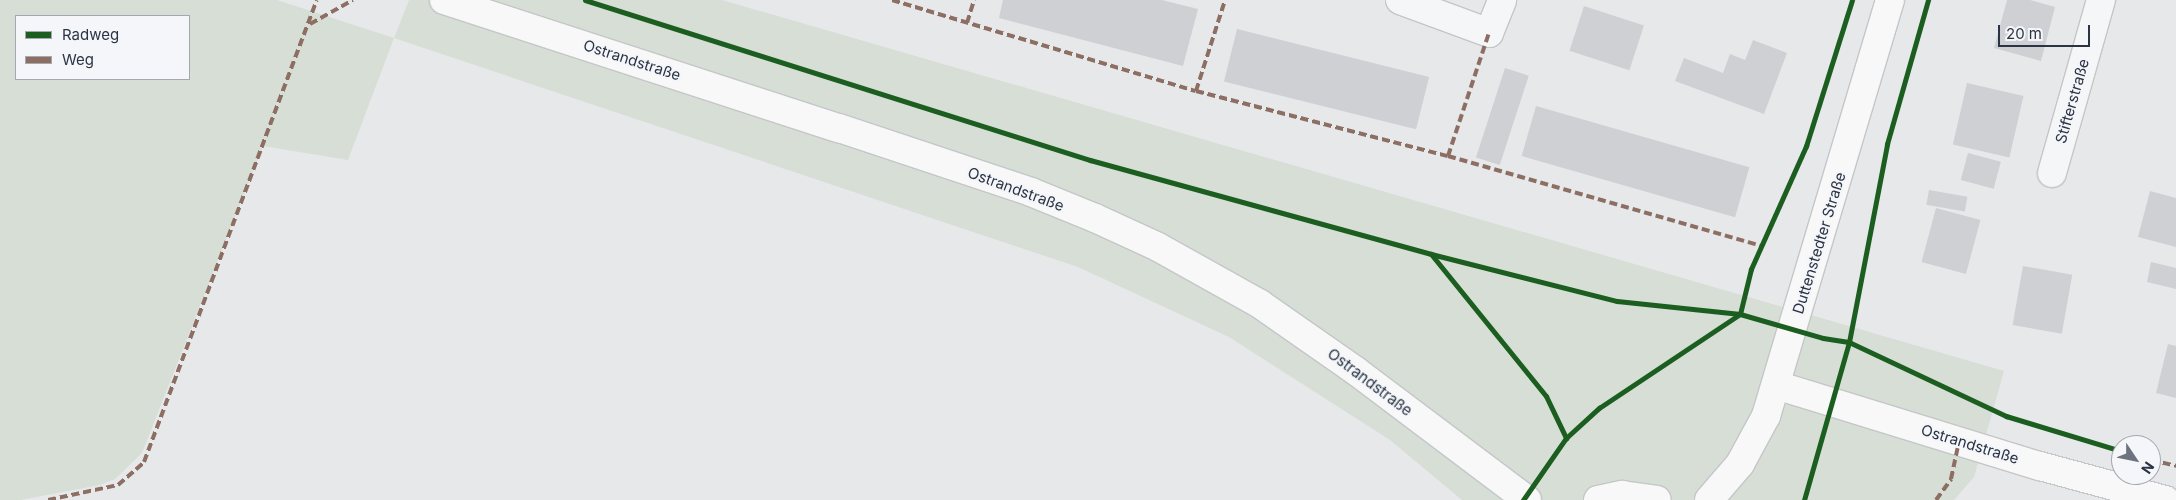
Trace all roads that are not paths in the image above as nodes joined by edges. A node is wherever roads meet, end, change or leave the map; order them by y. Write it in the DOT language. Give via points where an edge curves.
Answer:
graph roads {
  1 [pos="444,0"];
  2 [pos="481,0"];
  3 [pos="1400,0"];
  4 [pos="1502,0"];
  5 [pos="1890,0"];
  6 [pos="2101,0"];
  7 [pos="505,19"];
  8 [pos="2052,173"];
  9 [pos="1776,385"];
  10 [pos="1527,500"];
  11 [pos="1598,500"];
  12 [pos="1657,500"];
  13 [pos="1709,500"];
  14 [pos="2165,500"];
  1 -- 7 [label="main road, Ostrandstraße"];
  2 -- 7 [label="main road"];
  3 -- 4 [label="street" via="1489,33"];
  5 -- 9 [label="main road, Duttenstedter Straße"];
  6 -- 8 [label="street, Stifterstraße"];
  7 -- 10 [label="main road, Ostrandstraße" via="1031,192 1158,247 1252,299 1308,336"];
  9 -- 13 [label="main road, Duttenstedter Straße" via="1755,441"];
  9 -- 14 [label="main road, Ostrandstraße" via="2040,466"];
  11 -- 12 [label="main road" via="1622,494"];
}
